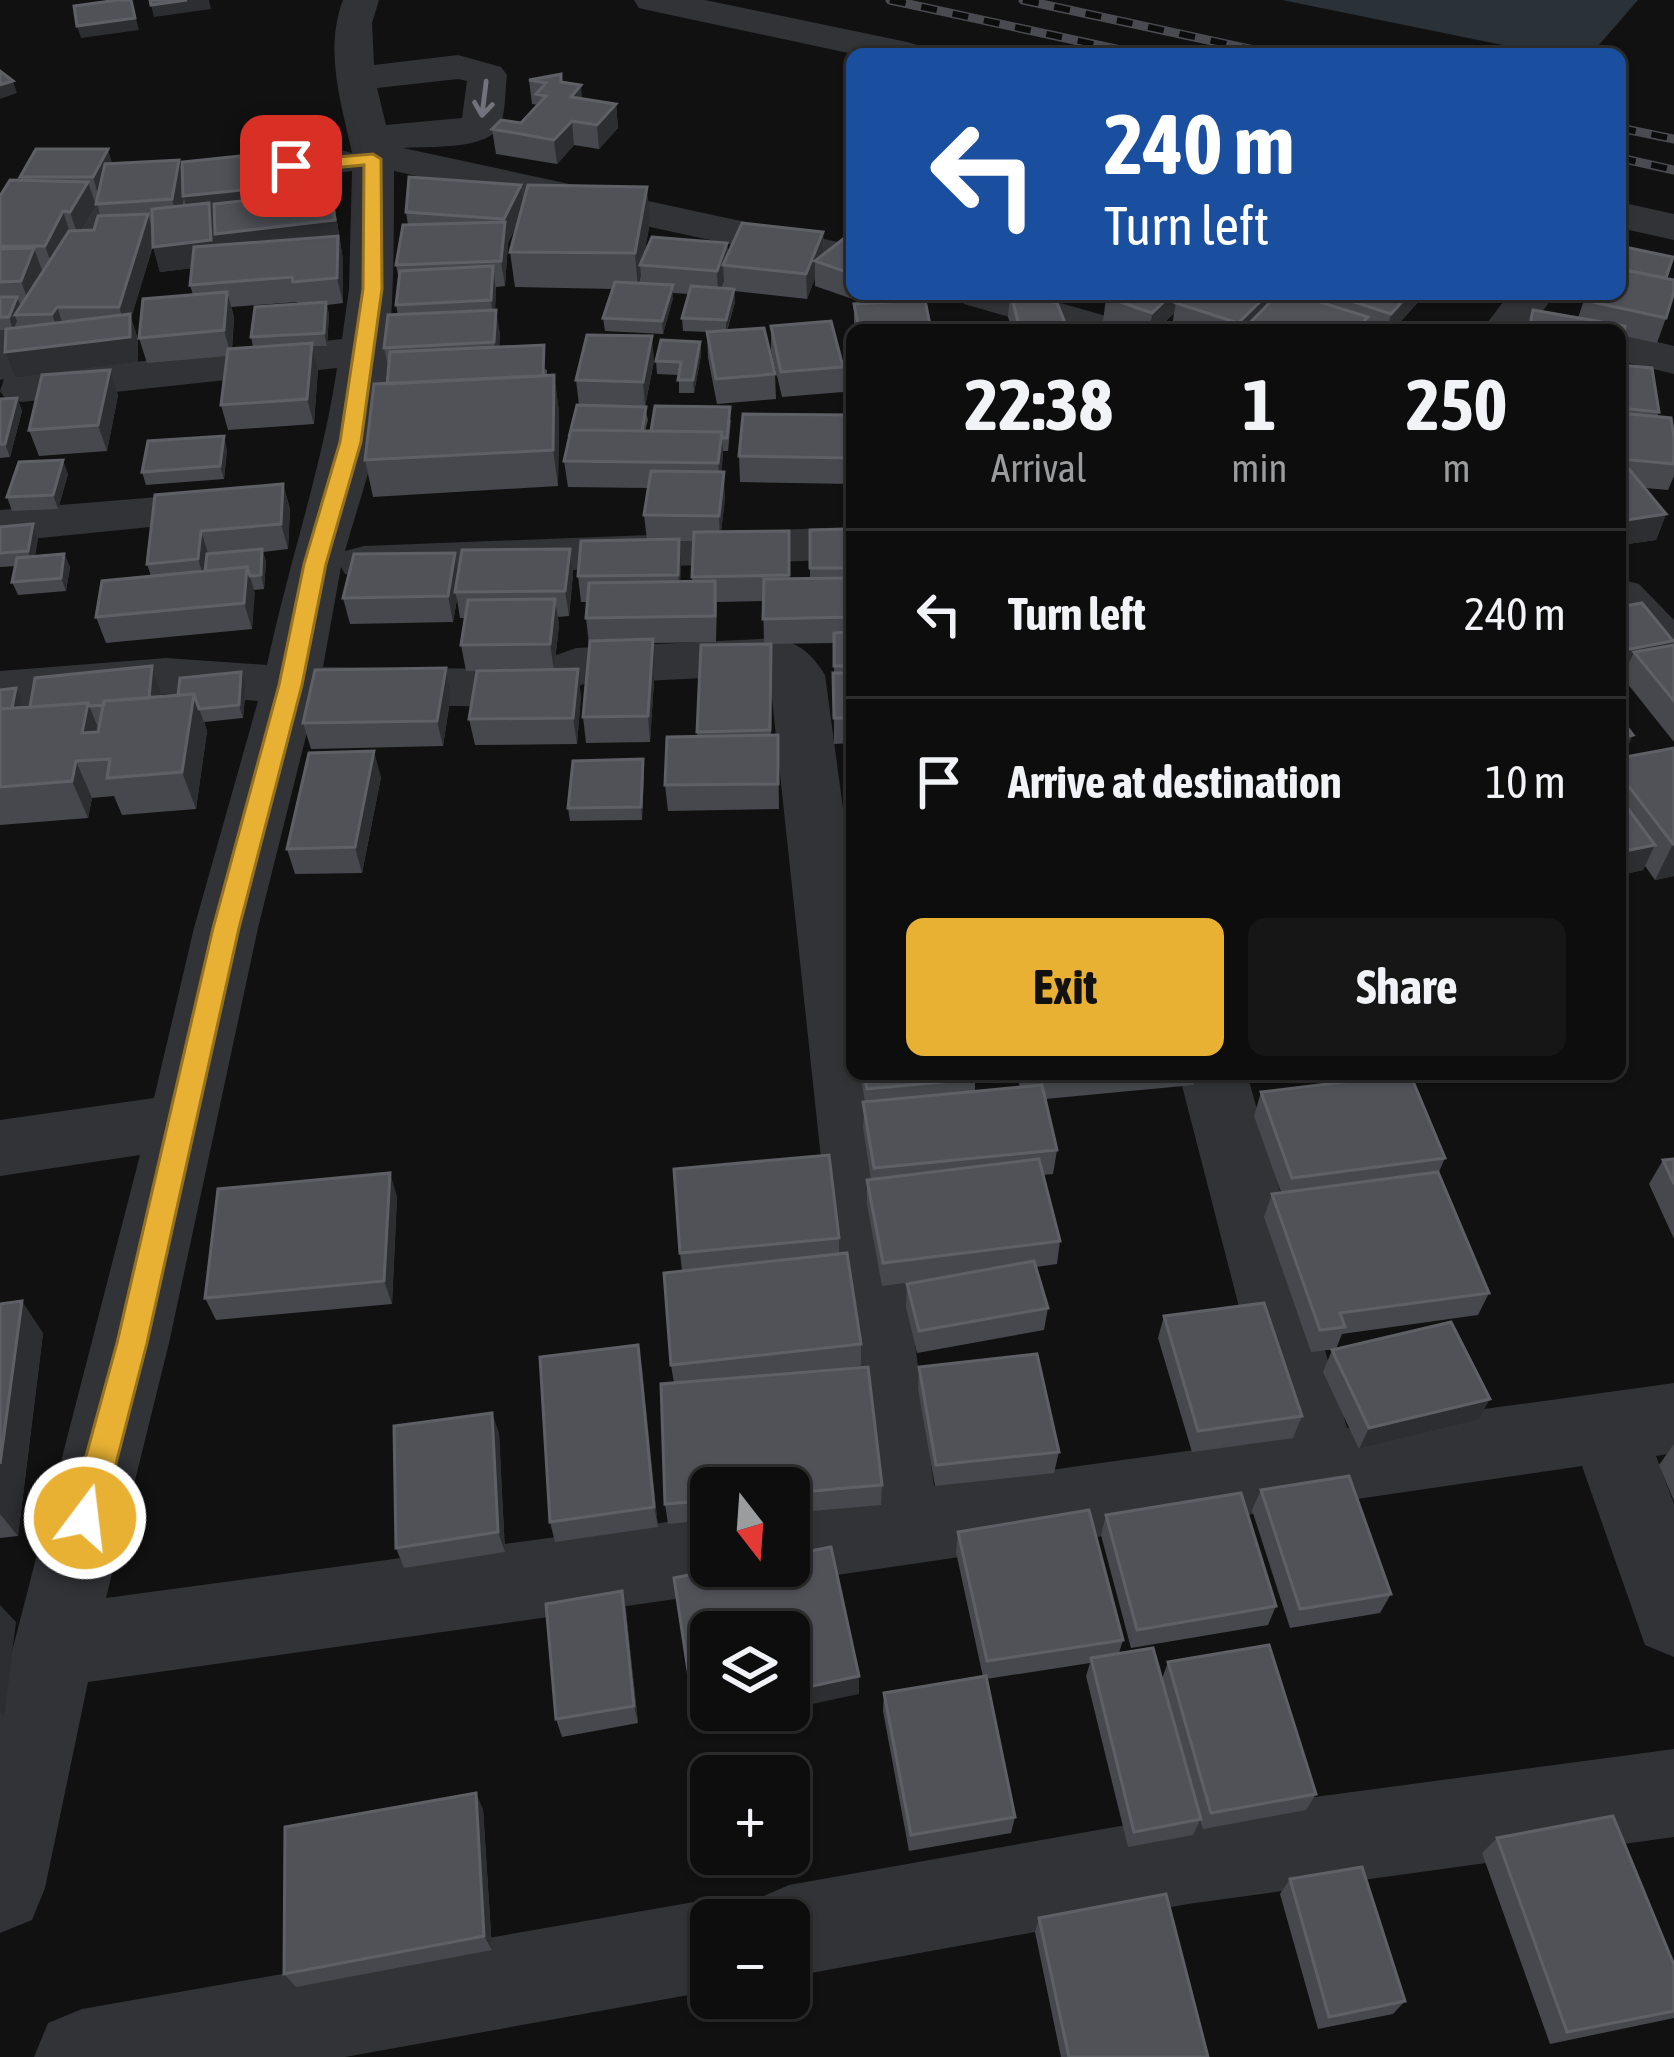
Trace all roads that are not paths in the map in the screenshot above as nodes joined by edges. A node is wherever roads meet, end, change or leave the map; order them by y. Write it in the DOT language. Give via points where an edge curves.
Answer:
graph roads {
  1 [pos="362,0"];
  2 [pos="652,0"];
  3 [pos="879,48"];
  4 [pos="368,133"];
  5 [pos="1626,216"];
  6 [pos="1674,227"];
  7 [pos="846,256"];
  8 [pos="1001,300"];
  9 [pos="1083,324"];
  10 [pos="1626,348"];
  11 [pos="365,351"];
  12 [pos="1674,360"];
  13 [pos="0,366"];
  14 [pos="0,390"];
  15 [pos="337,498"];
  16 [pos="0,526"];
  17 [pos="846,543"];
  18 [pos="315,564"];
  19 [pos="1626,602"];
  20 [pos="1674,653"];
  21 [pos="291,685"];
  22 [pos="0,690"];
  23 [pos="846,1077"];
  24 [pos="846,1080"];
  25 [pos="1215,1080"];
  26 [pos="183,1121"];
  27 [pos="0,1148"];
  28 [pos="1641,1422"];
  29 [pos="1320,1469"];
  30 [pos="901,1528"];
  31 [pos="810,1541"];
  32 [pos="690,1558"];
  33 [pos="1674,1617"];
  34 [pos="55,1646"];
  35 [pos="1674,1793"];
  36 [pos="0,1888"];
  37 [pos="810,1927"];
  38 [pos="690,1949"];
  39 [pos="82,2057"];
  1 -- 4 [label="street" via="353,23"];
  2 -- 3 [label="street"];
  4 -- 7 [label="street"];
  4 -- 11 [label="street" via="372,289"];
  4 -- 13 [label="street" via="112,186"];
  5 -- 6 [label="street"];
  8 -- 9 [label="street"];
  10 -- 12 [label="street"];
  11 -- 14 [label="street"];
  11 -- 15 [label="street"];
  15 -- 16 [label="street"];
  15 -- 18 [label="street"];
  17 -- 18 [label="street"];
  18 -- 21 [label="street"];
  19 -- 20 [label="street"];
  21 -- 22 [label="street" via="166,676"];
  21 -- 23 [label="street" via="523,688 576,666 778,656 797,675"];
  21 -- 26 [label="street"];
  24 -- 30 [label="street"];
  25 -- 29 [label="street"];
  26 -- 27 [label="street"];
  26 -- 34 [label="street"];
  28 -- 29 [label="street"];
  28 -- 33 [label="street"];
  29 -- 30 [label="street"];
  30 -- 31 [label="street"];
  32 -- 34 [label="street"];
  34 -- 36 [label="street"];
  35 -- 37 [label="street" via="1188,1859"];
  38 -- 39 [label="street"];
}
